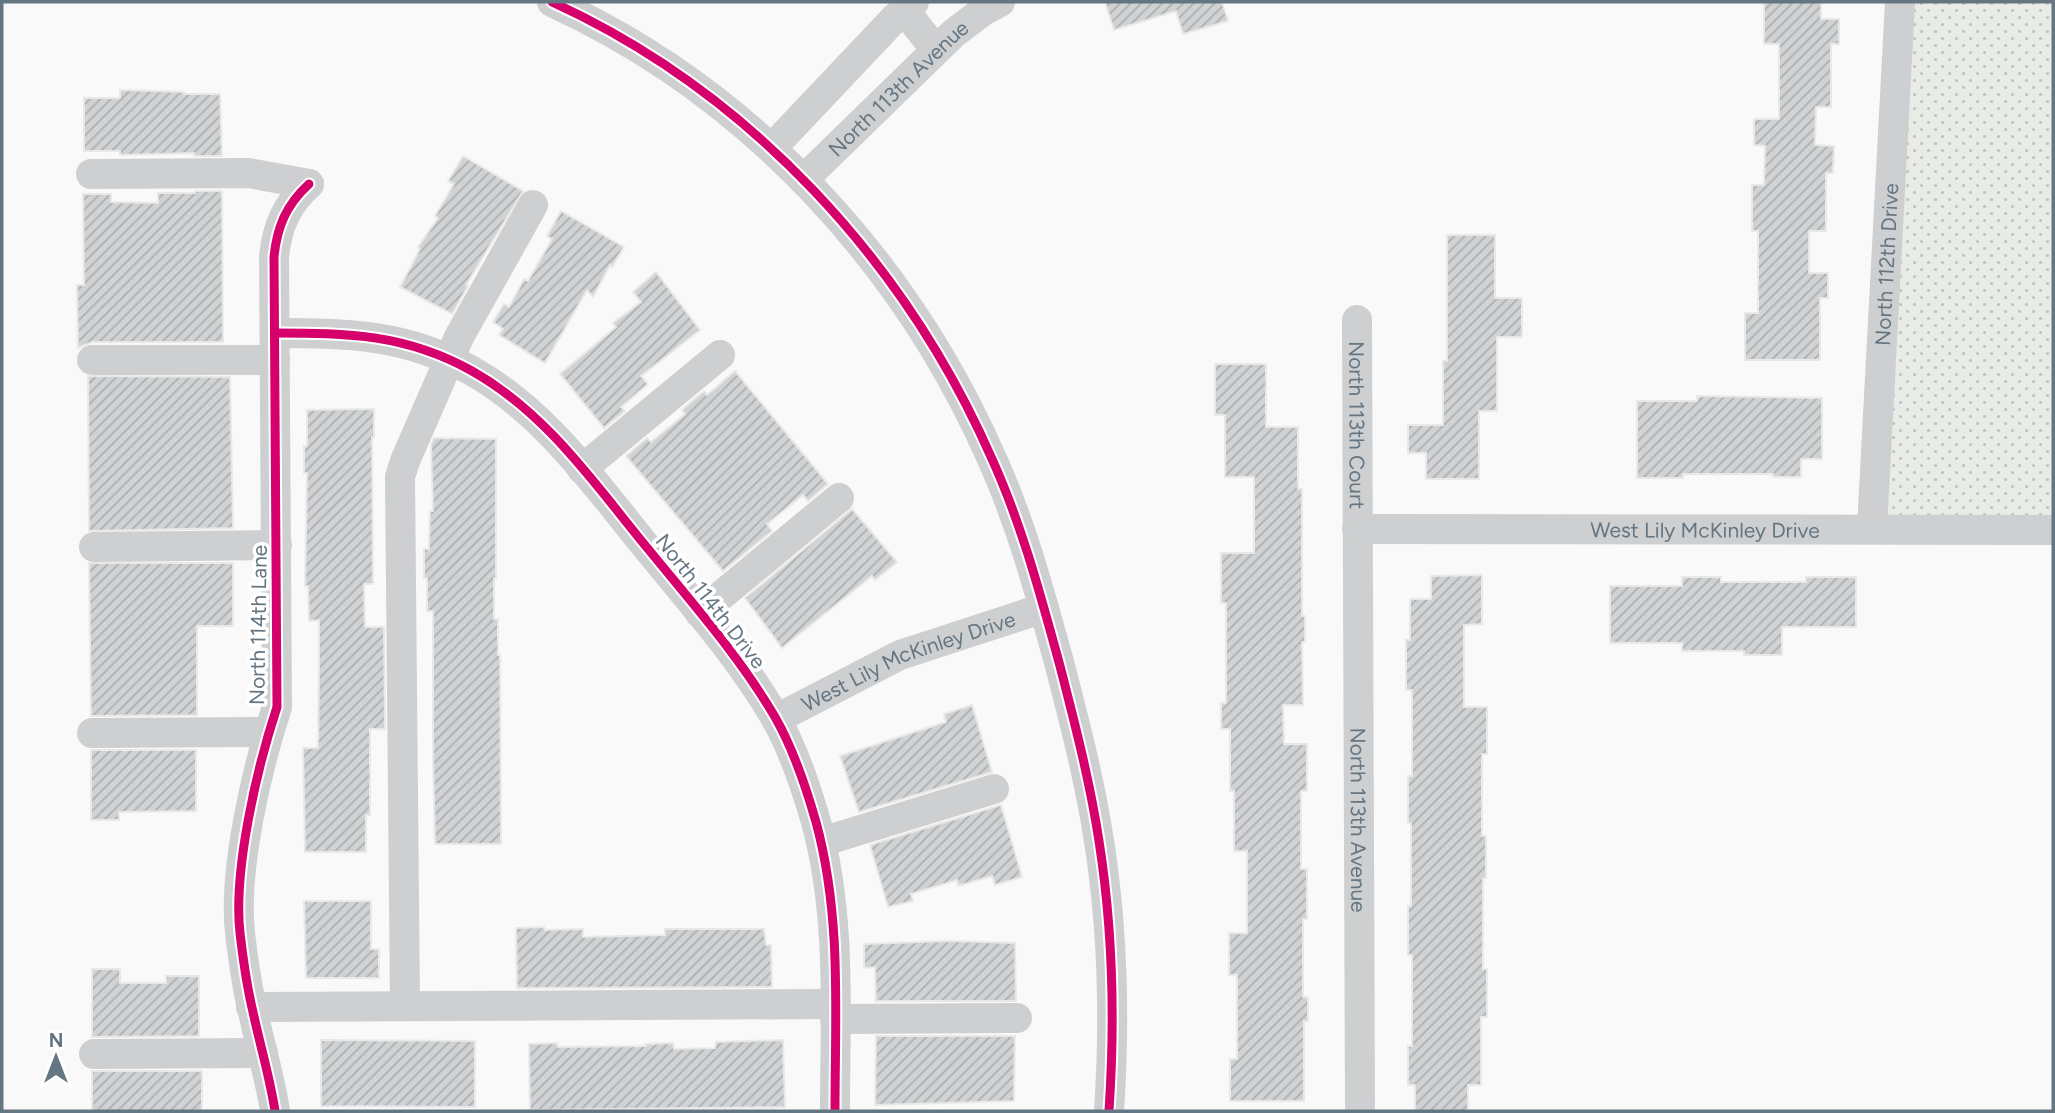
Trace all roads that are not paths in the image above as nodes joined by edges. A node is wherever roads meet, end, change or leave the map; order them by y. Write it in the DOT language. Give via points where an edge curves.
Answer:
graph roads {
  1 [pos="552,2"];
  2 [pos="1900,2"];
  3 [pos="987,5"];
  4 [pos="909,6"];
  5 [pos="936,50"];
  6 [pos="772,148"];
  7 [pos="91,174"];
  8 [pos="803,179"];
  9 [pos="533,205"];
  10 [pos="1357,320"];
  11 [pos="275,346"];
  12 [pos="720,355"];
  13 [pos="92,360"];
  14 [pos="450,360"];
  15 [pos="582,468"];
  16 [pos="839,498"];
  17 [pos="1872,528"];
  18 [pos="1357,529"];
  19 [pos="2053,530"];
  20 [pos="277,545"];
  21 [pos="94,547"];
  22 [pos="1044,608"];
  23 [pos="700,613"];
  24 [pos="776,719"];
  25 [pos="269,732"];
  26 [pos="92,733"];
  27 [pos="994,789"];
  28 [pos="821,842"];
  29 [pos="405,1006"];
  30 [pos="251,1007"];
  31 [pos="835,1012"];
  32 [pos="1017,1018"];
  33 [pos="263,1053"];
  34 [pos="94,1054"];
  35 [pos="275,1111"];
  36 [pos="835,1111"];
  37 [pos="1109,1111"];
  38 [pos="1360,1111"];
  1 -- 6 [label="street" via="668,67"];
  2 -- 17 [label="street, North 112th Drive"];
  3 -- 5 [label="street, North 113th Avenue"];
  4 -- 5 [label="street"];
  4 -- 6 [label="street"];
  5 -- 8 [label="street, North 113th Avenue"];
  6 -- 8 [label="street"];
  7 -- 11 [label="street, North 114th Lane" via="249,173 309,184 284,214 276,236"];
  8 -- 22 [label="street" via="877,265 951,376 993,461"];
  9 -- 14 [label="street"];
  10 -- 18 [label="street, North 113th Court"];
  11 -- 13 [label="street, North 114th Drive"];
  11 -- 14 [label="street, North 114th Drive" via="344,333 372,336"];
  11 -- 20 [label="street, North 114th Lane"];
  12 -- 15 [label="street"];
  14 -- 15 [label="street, North 114th Drive" via="517,401"];
  14 -- 29 [label="street" via="400,477"];
  15 -- 23 [label="street, North 114th Drive"];
  16 -- 23 [label="street"];
  17 -- 18 [label="street, West Lily McKinley Drive"];
  17 -- 19 [label="street, West Lily McKinley Drive"];
  18 -- 38 [label="street, North 113th Avenue"];
  20 -- 21 [label="street"];
  20 -- 25 [label="street, North 114th Lane" via="277,707"];
  22 -- 24 [label="street, West Lily McKinley Drive" via="900,655"];
  22 -- 37 [label="street" via="1082,752 1099,840 1112,974"];
  23 -- 24 [label="street, North 114th Drive"];
  24 -- 28 [label="street, North 114th Drive" via="798,766"];
  25 -- 26 [label="street"];
  25 -- 30 [label="street, North 114th Lane" via="239,887"];
  27 -- 28 [label="street"];
  28 -- 31 [label="street, North 114th Drive" via="834,924"];
  29 -- 30 [label="street"];
  29 -- 31 [label="street"];
  30 -- 33 [label="street, North 114th Lane"];
  31 -- 32 [label="street"];
  31 -- 36 [label="street, North 114th Drive"];
  33 -- 34 [label="street"];
  33 -- 35 [label="street, North 114th Lane"];
}
